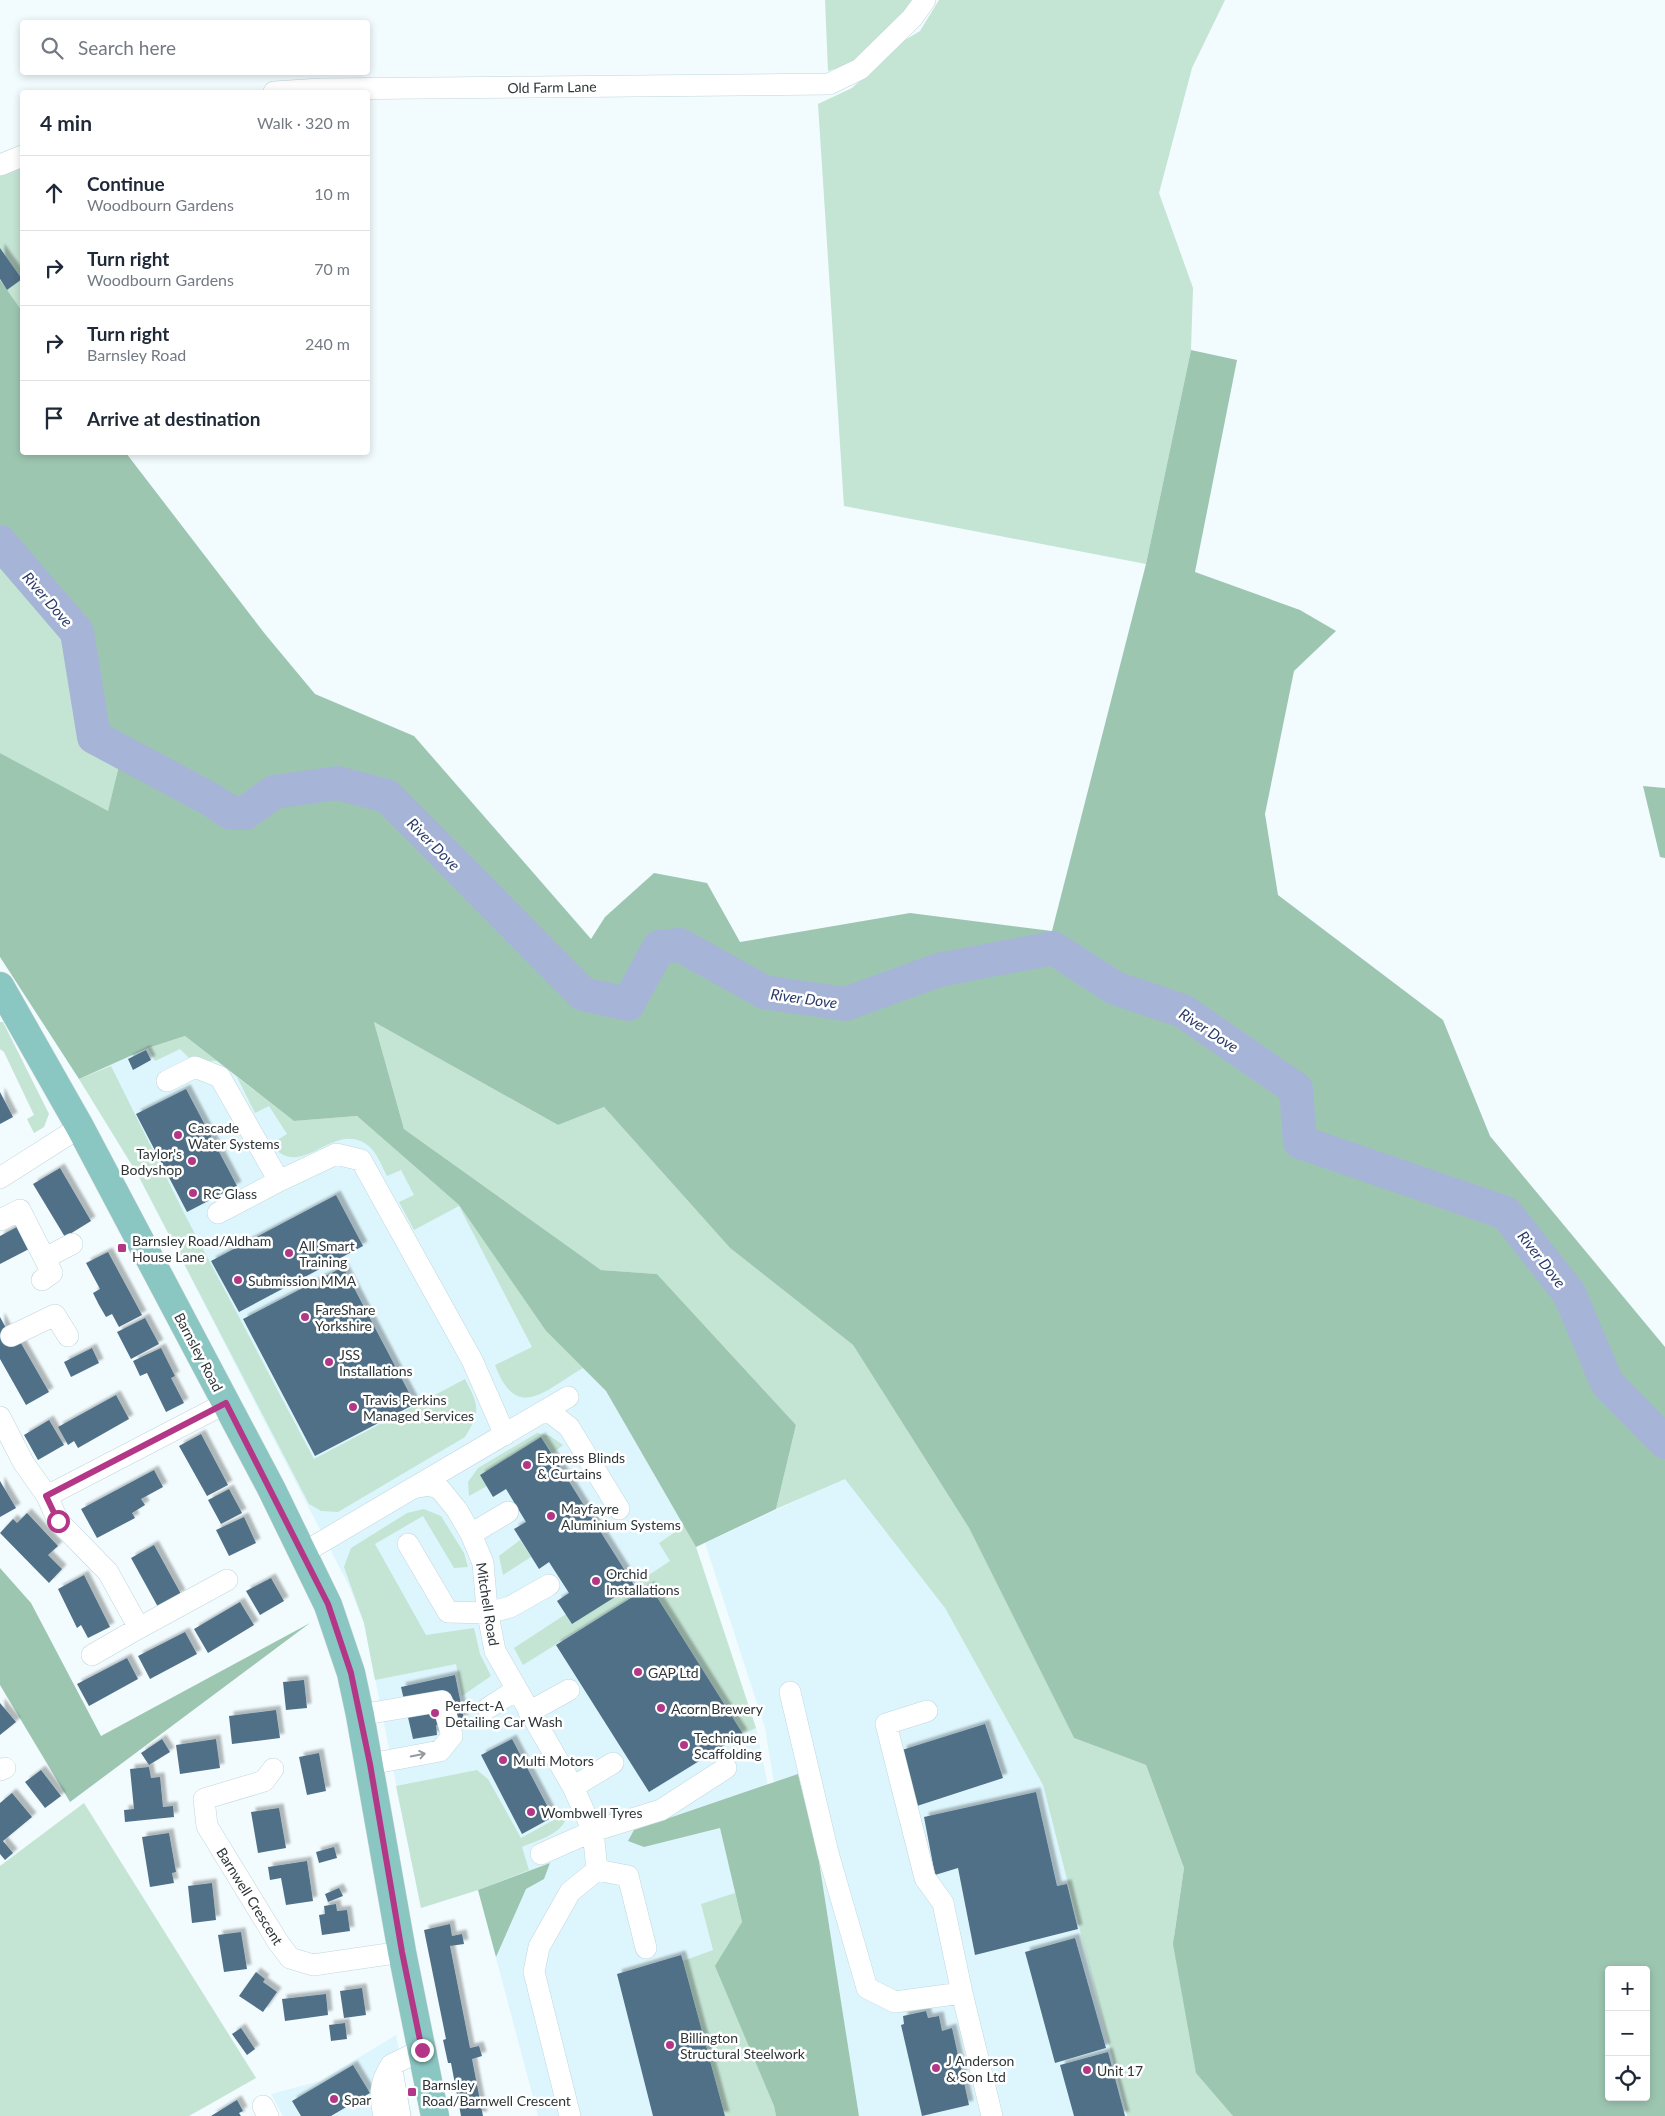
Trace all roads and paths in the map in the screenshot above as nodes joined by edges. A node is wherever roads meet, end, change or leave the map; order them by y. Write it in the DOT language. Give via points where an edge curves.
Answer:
graph roads {
  1 [pos="925,0"];
  2 [pos="305,90"];
  3 [pos="20,157"];
  4 [pos="0,164"];
  5 [pos="0,986"];
  6 [pos="167,1081"];
  7 [pos="80,1127"];
  8 [pos="0,1178"];
  9 [pos="279,1181"];
  10 [pos="218,1213"];
  11 [pos="0,1220"];
  12 [pos="72,1244"];
  13 [pos="45,1258"];
  14 [pos="42,1280"];
  15 [pos="11,1336"];
  16 [pos="68,1336"];
  17 [pos="568,1397"];
  18 [pos="226,1403"];
  19 [pos="547,1410"];
  20 [pos="0,1418"];
  21 [pos="505,1435"];
  22 [pos="413,1488"];
  23 [pos="46,1496"];
  24 [pos="619,1509"];
  25 [pos="508,1512"];
  26 [pos="471,1534"];
  27 [pos="408,1544"];
  28 [pos="303,1553"];
  29 [pos="227,1580"];
  30 [pos="549,1585"];
  31 [pos="488,1613"];
  32 [pos="139,1628"];
  33 [pos="92,1655"];
  34 [pos="516,1690"];
  35 [pos="569,1690"];
  36 [pos="790,1692"];
  37 [pos="488,1708"];
  38 [pos="927,1711"];
  39 [pos="529,1712"];
  40 [pos="360,1716"];
  41 [pos="612,1763"];
  42 [pos="370,1764"];
  43 [pos="726,1768"];
  44 [pos="273,1769"];
  45 [pos="573,1788"];
  46 [pos="593,1831"];
  47 [pos="541,1854"];
  48 [pos="598,1870"];
  49 [pos="646,1948"];
  50 [pos="402,1952"];
  51 [pos="962,1994"];
  52 [pos="422,2050"];
  53 [pos="391,2065"];
  54 [pos="379,2112"];
  55 [pos="400,2116"];
  56 [pos="435,2116"];
  57 [pos="570,2116"];
  58 [pos="992,2116"];
  1 -- 2 [label="street, Old Farm Lane" via="912,18 860,68 829,84"];
  3 -- 4 [label="street"];
  5 -- 7 [label="main road, Barnsley Road"];
  6 -- 9 [label="street" via="195,1067 220,1077"];
  7 -- 8 [label="street"];
  7 -- 18 [label="main road, Barnsley Road"];
  9 -- 10 [label="street"];
  9 -- 21 [label="street" via="336,1154 361,1160 472,1360"];
  11 -- 13 [label="street" via="20,1210"];
  12 -- 13 [label="street"];
  13 -- 14 [label="street" via="52,1273"];
  15 -- 16 [label="street" via="55,1315"];
  17 -- 19 [label="street"];
  18 -- 23 [label="street"];
  18 -- 28 [label="main road, Barnsley Road"];
  19 -- 21 [label="street"];
  19 -- 24 [label="street" via="569,1427"];
  20 -- 23 [label="street" via="23,1462"];
  21 -- 22 [label="street"];
  22 -- 26 [label="street, Mitchell Road" via="429,1485 440,1489"];
  22 -- 28 [label="street"];
  23 -- 32 [label="street" via="58,1521 108,1572"];
  25 -- 26 [label="street"];
  26 -- 31 [label="street, Mitchell Road" via="483,1563"];
  27 -- 31 [label="street" via="448,1612"];
  28 -- 40 [label="main road, Barnsley Road" via="341,1640"];
  29 -- 32 [label="street"];
  30 -- 31 [label="street" via="510,1607"];
  31 -- 34 [label="street, Mitchell Road" via="495,1650"];
  32 -- 33 [label="street"];
  34 -- 37 [label="street"];
  34 -- 39 [label="street, Mitchell Road"];
  35 -- 39 [label="street"];
  36 -- 51 [label="street" via="828,1853 867,1988 895,2002"];
  38 -- 51 [label="street" via="886,1724 926,1878 943,1903"];
  39 -- 45 [label="street, Mitchell Road"];
  40 -- 42 [label="main road, Barnsley Road"];
  42 -- 40 [label="street, one-way" via="440,1751 452,1736 451,1729 442,1701"];
  41 -- 45 [label="street"];
  42 -- 50 [label="main road, Barnsley Road"];
  43 -- 46 [label="street" via="661,1810"];
  44 -- 50 [label="street, Barnwell Crescent" via="264,1781 204,1799 207,1826 278,1942 290,1958 313,1965"];
  45 -- 46 [label="street, Mitchell Road"];
  46 -- 47 [label="street"];
  46 -- 48 [label="street, Mitchell Road"];
  48 -- 49 [label="street" via="628,1876"];
  48 -- 57 [label="street" via="570,1892 539,1947 534,1972"];
  50 -- 52 [label="main road, Barnsley Road"];
  51 -- 58 [label="street"];
  52 -- 53 [label="street"];
  52 -- 56 [label="main road, Barnsley Road"];
  53 -- 54 [label="street" via="383,2077"];
  53 -- 55 [label="street"];
}
